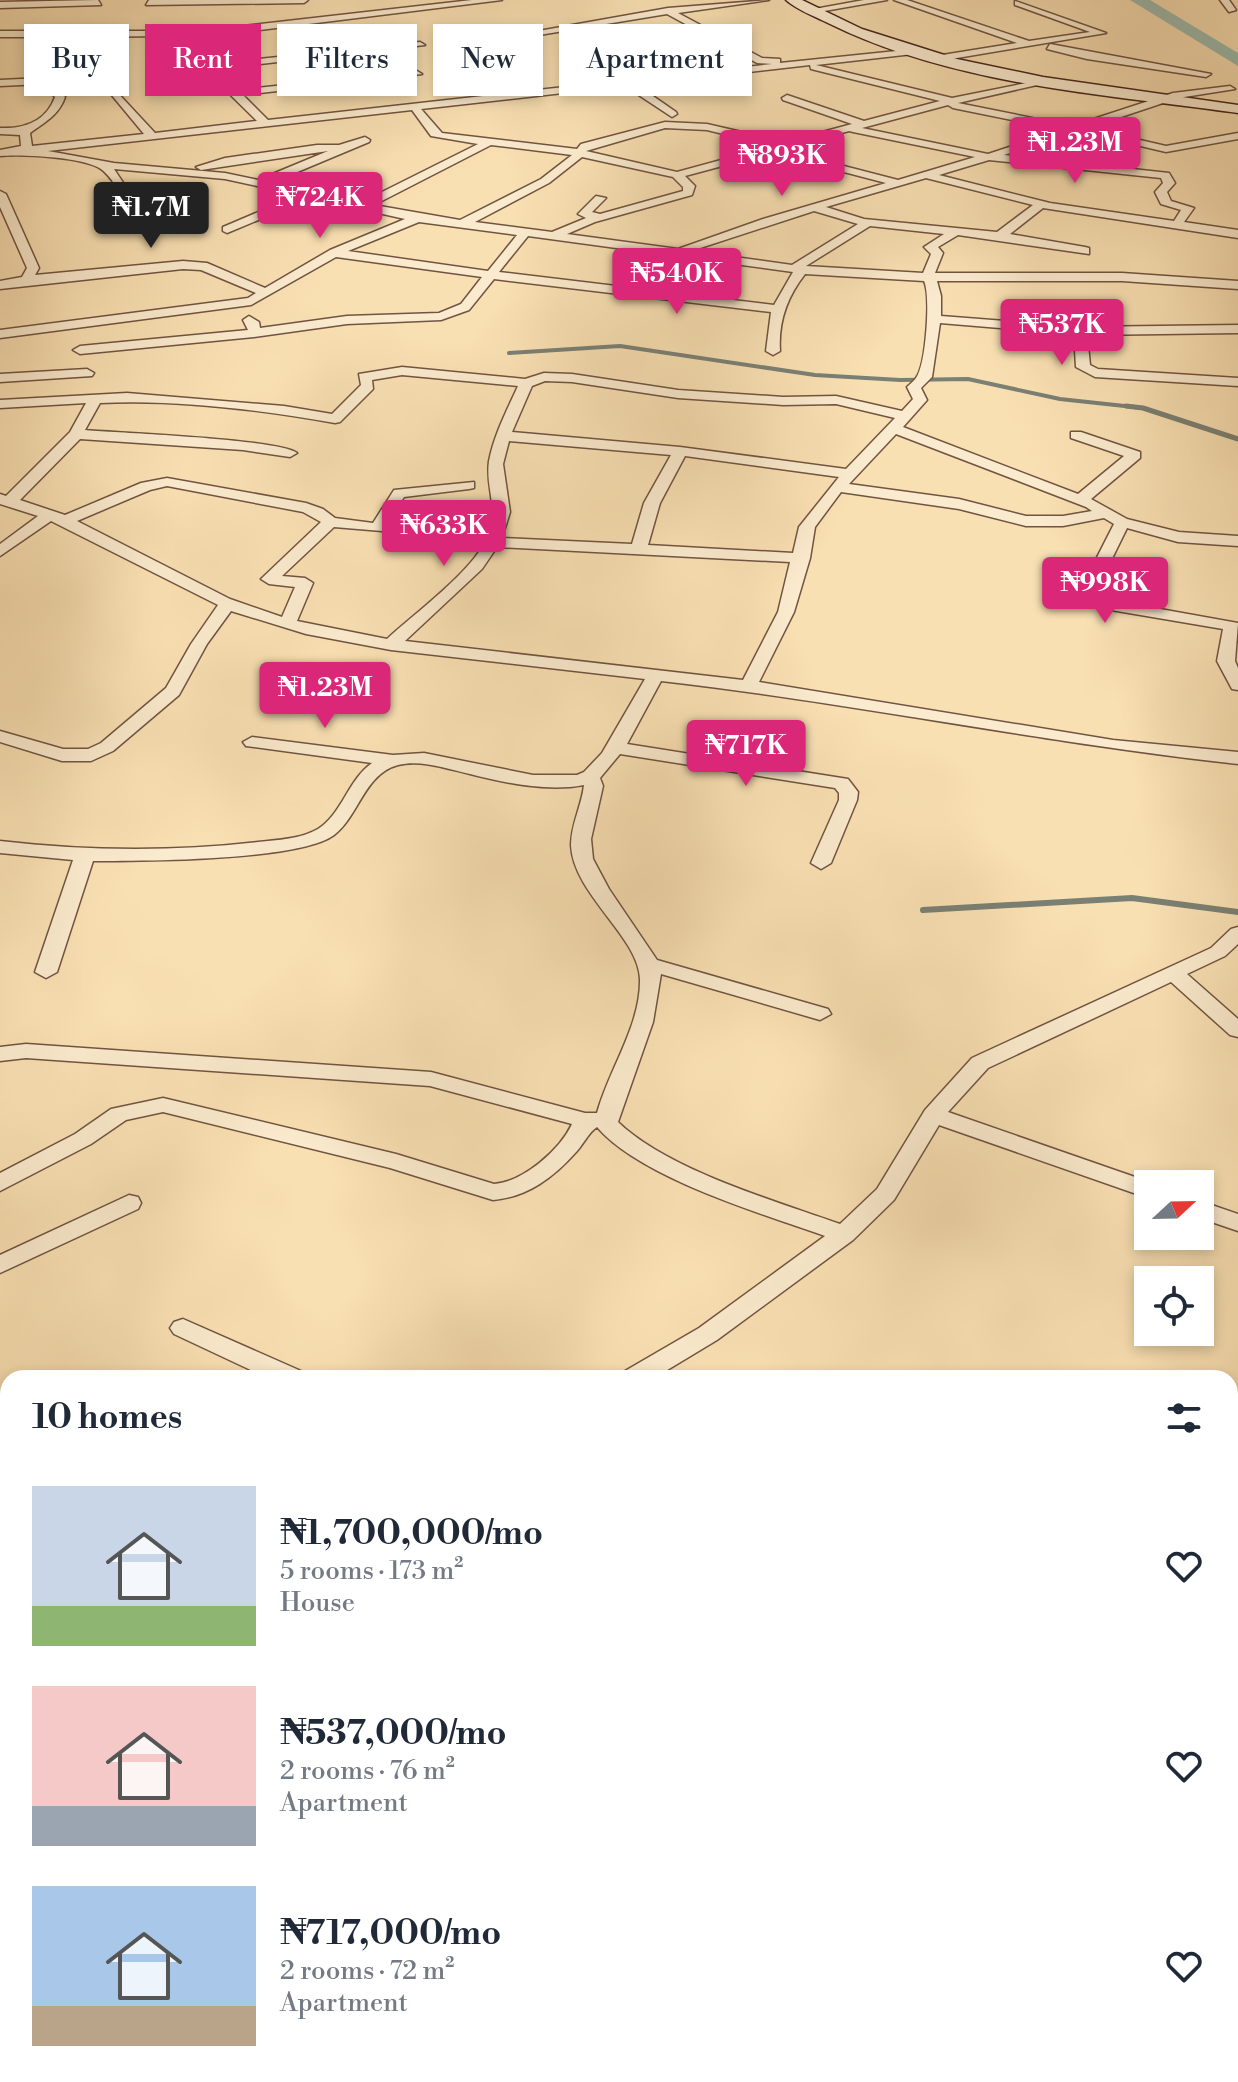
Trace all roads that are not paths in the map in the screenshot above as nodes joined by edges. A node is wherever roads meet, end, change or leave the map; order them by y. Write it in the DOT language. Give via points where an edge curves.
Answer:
graph roads {
  1 [pos="304,0"];
  2 [pos="498,0"];
  3 [pos="765,0"];
  4 [pos="792,0"];
  5 [pos="883,0"];
  6 [pos="898,0"];
  7 [pos="1224,0"];
  8 [pos="82,2"];
  9 [pos="98,3"];
  10 [pos="149,3"];
  11 [pos="1018,3"];
  12 [pos="428,4"];
  13 [pos="0,5"];
  14 [pos="24,5"];
  15 [pos="813,10"];
  16 [pos="1232,10"];
  17 [pos="394,11"];
  18 [pos="668,11"];
  19 [pos="402,20"];
  20 [pos="300,21"];
  21 [pos="118,23"];
  22 [pos="274,26"];
  23 [pos="261,27"];
  24 [pos="145,28"];
  25 [pos="277,28"];
  26 [pos="543,31"];
  27 [pos="0,34"];
  28 [pos="24,34"];
  29 [pos="1035,44"];
  30 [pos="417,46"];
  31 [pos="420,46"];
  32 [pos="907,49"];
  33 [pos="1083,55"];
  34 [pos="939,58"];
  35 [pos="1069,61"];
  36 [pos="802,63"];
  37 [pos="1054,67"];
  38 [pos="752,68"];
  39 [pos="1206,74"];
  40 [pos="1025,78"];
  41 [pos="1043,81"];
  42 [pos="24,82"];
  43 [pos="0,83"];
  44 [pos="1230,89"];
  45 [pos="261,90"];
  46 [pos="559,90"];
  47 [pos="59,96"];
  48 [pos="118,96"];
  49 [pos="236,96"];
  50 [pos="646,96"];
  51 [pos="787,98"];
  52 [pos="1161,100"];
  53 [pos="948,102"];
  54 [pos="430,104"];
  55 [pos="414,106"];
  56 [pos="1238,109"];
  57 [pos="672,114"];
  58 [pos="264,122"];
  59 [pos="866,128"];
  60 [pos="1075,128"];
  61 [pos="0,131"];
  62 [pos="25,132"];
  63 [pos="151,135"];
  64 [pos="1238,136"];
  65 [pos="365,140"];
  66 [pos="1203,141"];
  67 [pos="487,143"];
  68 [pos="788,146"];
  69 [pos="341,148"];
  70 [pos="24,149"];
  71 [pos="1226,149"];
  72 [pos="774,150"];
  73 [pos="0,153"];
  74 [pos="580,153"];
  75 [pos="989,157"];
  76 [pos="102,164"];
  77 [pos="192,173"];
  78 [pos="677,175"];
  79 [pos="925,175"];
  80 [pos="262,182"];
  81 [pos="898,183"];
  82 [pos="0,194"];
  83 [pos="312,194"];
  84 [pos="600,198"];
  85 [pos="143,204"];
  86 [pos="1041,204"];
  87 [pos="363,206"];
  88 [pos="813,207"];
  89 [pos="601,217"];
  90 [pos="418,218"];
  91 [pos="869,222"];
  92 [pos="1178,223"];
  93 [pos="462,224"];
  94 [pos="227,229"];
  95 [pos="525,232"];
  96 [pos="954,233"];
  97 [pos="1238,234"];
  98 [pos="556,235"];
  99 [pos="1000,236"];
  100 [pos="1085,251"];
  101 [pos="678,252"];
  102 [pos="334,253"];
  103 [pos="798,269"];
  104 [pos="491,275"];
  105 [pos="928,276"];
  106 [pos="27,280"];
  107 [pos="0,285"];
  108 [pos="1238,285"];
  109 [pos="265,292"];
  110 [pos="235,304"];
  111 [pos="779,309"];
  112 [pos="934,319"];
  113 [pos="70,324"];
  114 [pos="1238,329"];
  115 [pos="1080,331"];
  116 [pos="254,333"];
  117 [pos="0,334"];
  118 [pos="80,350"];
  119 [pos="773,351"];
  120 [pos="87,373"];
  121 [pos="0,378"];
  122 [pos="1238,382"];
  123 [pos="526,383"];
  124 [pos="91,398"];
  125 [pos="0,404"];
  126 [pos="906,416"];
  127 [pos="893,428"];
  128 [pos="76,434"];
  129 [pos="1076,435"];
  130 [pos="503,436"];
  131 [pos="680,451"];
  132 [pos="290,453"];
  133 [pos="843,480"];
  134 [pos="469,485"];
  135 [pos="5,500"];
  136 [pos="1080,500"];
  137 [pos="1106,513"];
  138 [pos="57,518"];
  139 [pos="330,522"];
  140 [pos="1122,522"];
  141 [pos="1238,541"];
  142 [pos="493,542"];
  143 [pos="639,549"];
  144 [pos="0,551"];
  145 [pos="802,558"];
  146 [pos="228,603"];
  147 [pos="288,623"];
  148 [pos="1235,628"];
  149 [pos="391,645"];
  150 [pos="656,674"];
  151 [pos="1238,685"];
  152 [pos="749,686"];
  153 [pos="0,736"];
  154 [pos="252,742"];
  155 [pos="613,747"];
  156 [pos="1238,758"];
  157 [pos="392,760"];
  158 [pos="590,777"];
  159 [pos="0,847"];
  160 [pos="85,855"];
  161 [pos="821,863"];
  162 [pos="1238,933"];
  163 [pos="649,964"];
  164 [pos="46,972"];
  165 [pos="1174,974"];
  166 [pos="820,1014"];
  167 [pos="1238,1030"];
  168 [pos="0,1054"];
  169 [pos="933,1115"];
  170 [pos="596,1120"];
  171 [pos="0,1183"];
  172 [pos="1134,1185"];
  173 [pos="129,1203"];
  174 [pos="1214,1214"];
  175 [pos="1238,1223"];
  176 [pos="844,1234"];
  177 [pos="0,1265"];
  178 [pos="183,1328"];
  179 [pos="275,1370"];
  180 [pos="647,1370"];
  1 -- 10 [label="street"];
  1 -- 20 [label="street"];
  2 -- 12 [label="street"];
  3 -- 18 [label="street"];
  4 -- 15 [label="street"];
  5 -- 15 [label="street"];
  6 -- 29 [label="street"];
  7 -- 16 [label="street"];
  8 -- 9 [label="street"];
  8 -- 14 [label="street"];
  11 -- 29 [label="street" via="1101,32"];
  12 -- 17 [label="street"];
  13 -- 14 [label="street"];
  15 -- 32 [label="street"];
  17 -- 19 [label="street"];
  17 -- 20 [label="street"];
  18 -- 26 [label="street"];
  18 -- 32 [label="street" via="760,61"];
  20 -- 22 [label="street"];
  21 -- 24 [label="street"];
  22 -- 23 [label="street"];
  22 -- 25 [label="street"];
  27 -- 28 [label="street"];
  29 -- 33 [label="street"];
  29 -- 34 [label="street"];
  30 -- 31 [label="street"];
  32 -- 34 [label="street"];
  32 -- 36 [label="street"];
  33 -- 35 [label="street"];
  33 -- 39 [label="street"];
  34 -- 40 [label="street"];
  36 -- 38 [label="street"];
  36 -- 53 [label="street"];
  37 -- 40 [label="street"];
  40 -- 41 [label="street"];
  41 -- 52 [label="street"];
  41 -- 53 [label="street"];
  42 -- 43 [label="street"];
  44 -- 52 [label="street"];
  45 -- 54 [label="street" via="418,72 420,91"];
  46 -- 54 [label="street"];
  47 -- 62 [label="street" via="49,116"];
  48 -- 63 [label="street"];
  49 -- 58 [label="street"];
  50 -- 57 [label="street"];
  51 -- 59 [label="street"];
  52 -- 56 [label="street"];
  52 -- 60 [label="street"];
  53 -- 59 [label="street"];
  53 -- 60 [label="street"];
  54 -- 55 [label="street"];
  55 -- 58 [label="street"];
  55 -- 67 [label="street" via="435,134"];
  58 -- 63 [label="street"];
  59 -- 68 [label="street"];
  59 -- 75 [label="street"];
  60 -- 66 [label="street" via="1157,148"];
  60 -- 75 [label="street"];
  61 -- 62 [label="street"];
  62 -- 70 [label="street"];
  63 -- 70 [label="street"];
  64 -- 66 [label="street"];
  65 -- 69 [label="street"];
  66 -- 71 [label="street"];
  67 -- 74 [label="street"];
  67 -- 87 [label="street"];
  68 -- 72 [label="street"];
  68 -- 74 [label="street" via="672,124 589,144"];
  69 -- 77 [label="street" via="212,163"];
  69 -- 80 [label="street"];
  70 -- 73 [label="street"];
  70 -- 76 [label="street"];
  72 -- 78 [label="street"];
  72 -- 81 [label="street"];
  74 -- 78 [label="street"];
  74 -- 93 [label="street" via="522,195"];
  75 -- 79 [label="street"];
  75 -- 92 [label="street" via="1165,175 1169,183 1161,192 1167,204 1188,208"];
  76 -- 77 [label="street"];
  76 -- 85 [label="street" via="128,198"];
  77 -- 80 [label="street"];
  78 -- 89 [label="street" via="689,186 688,193"];
  79 -- 81 [label="street"];
  79 -- 86 [label="street"];
  80 -- 83 [label="street"];
  81 -- 88 [label="street"];
  82 -- 106 [label="street" via="33,268"];
  83 -- 87 [label="street"];
  83 -- 94 [label="street"];
  84 -- 89 [label="street" via="584,214"];
  86 -- 92 [label="street"];
  86 -- 99 [label="street"];
  87 -- 90 [label="street"];
  88 -- 91 [label="street"];
  88 -- 101 [label="street"];
  89 -- 98 [label="street"];
  90 -- 93 [label="street"];
  90 -- 102 [label="street"];
  91 -- 96 [label="street"];
  91 -- 103 [label="street"];
  92 -- 97 [label="street"];
  93 -- 95 [label="street"];
  95 -- 98 [label="street"];
  95 -- 104 [label="street"];
  96 -- 99 [label="street"];
  96 -- 105 [label="street" via="930,247 937,253"];
  98 -- 101 [label="street"];
  99 -- 100 [label="street"];
  101 -- 103 [label="street"];
  102 -- 104 [label="street"];
  102 -- 109 [label="street"];
  103 -- 105 [label="street"];
  103 -- 111 [label="street"];
  104 -- 111 [label="street"];
  104 -- 116 [label="street" via="465,307 434,318 360,319"];
  105 -- 108 [label="street" via="1122,277"];
  105 -- 112 [label="street" via="934,289"];
  106 -- 107 [label="street"];
  106 -- 109 [label="street" via="196,265"];
  109 -- 110 [label="street"];
  110 -- 113 [label="street"];
  110 -- 116 [label="street" via="254,325"];
  111 -- 119 [label="street"];
  112 -- 115 [label="street"];
  112 -- 126 [label="street" via="925,377 914,387 920,400"];
  113 -- 117 [label="street"];
  113 -- 118 [label="street"];
  114 -- 115 [label="street"];
  115 -- 122 [label="street" via="1089,370"];
  116 -- 118 [label="street"];
  118 -- 120 [label="street"];
  120 -- 121 [label="street"];
  120 -- 124 [label="street"];
  123 -- 124 [label="street" via="402,371 364,377 368,386 335,419 284,410"];
  123 -- 126 [label="street" via="544,377 572,378 678,394 836,400"];
  123 -- 130 [label="street"];
  124 -- 125 [label="street"];
  124 -- 128 [label="street"];
  126 -- 127 [label="street"];
  127 -- 133 [label="street"];
  127 -- 136 [label="street"];
  128 -- 132 [label="street"];
  128 -- 135 [label="street"];
  129 -- 136 [label="street" via="1135,455"];
  130 -- 131 [label="street"];
  130 -- 142 [label="street" via="496,464 502,512"];
  131 -- 133 [label="street"];
  131 -- 143 [label="street" via="652,503"];
  133 -- 137 [label="street" via="1026,521"];
  133 -- 145 [label="street" via="807,527"];
  134 -- 139 [label="street" via="399,493 377,528"];
  135 -- 138 [label="street"];
  136 -- 137 [label="street"];
  137 -- 140 [label="street"];
  138 -- 139 [label="street" via="167,482 306,508"];
  138 -- 144 [label="street"];
  138 -- 146 [label="street"];
  139 -- 147 [label="street" via="269,579 305,583"];
  140 -- 141 [label="street" via="1178,537"];
  140 -- 148 [label="street" via="1094,579 1094,593 1105,604"];
  142 -- 143 [label="street"];
  142 -- 149 [label="street" via="476,566"];
  143 -- 145 [label="street"];
  145 -- 152 [label="street" via="786,612"];
  146 -- 147 [label="street"];
  146 -- 153 [label="street" via="173,691 107,747 91,755 62,755"];
  147 -- 149 [label="street"];
  148 -- 151 [label="street" via="1226,661"];
  149 -- 150 [label="street"];
  150 -- 152 [label="street"];
  150 -- 155 [label="street"];
  152 -- 156 [label="street" via="1113,745"];
  154 -- 157 [label="street"];
  155 -- 158 [label="street"];
  155 -- 161 [label="street" via="841,783 848,800"];
  157 -- 158 [label="street" via="425,757 542,781"];
  157 -- 160 [label="street" via="367,774 326,833 306,843"];
  158 -- 163 [label="street" via="592,796 581,845 585,861"];
  159 -- 160 [label="street"];
  160 -- 164 [label="street"];
  162 -- 165 [label="street" via="1218,952"];
  163 -- 166 [label="street"];
  163 -- 170 [label="street" via="645,1007"];
  165 -- 167 [label="street"];
  165 -- 169 [label="street" via="980,1063"];
  168 -- 170 [label="street" via="26,1051 431,1079"];
  169 -- 172 [label="street"];
  169 -- 176 [label="street" via="886,1194"];
  170 -- 171 [label="street" via="532,1179 509,1191 493,1192 396,1162 163,1105 119,1114"];
  170 -- 176 [label="street" via="634,1149"];
  173 -- 177 [label="street"];
  174 -- 175 [label="street"];
  176 -- 180 [label="street" via="708,1334"];
  178 -- 179 [label="street"];
}
